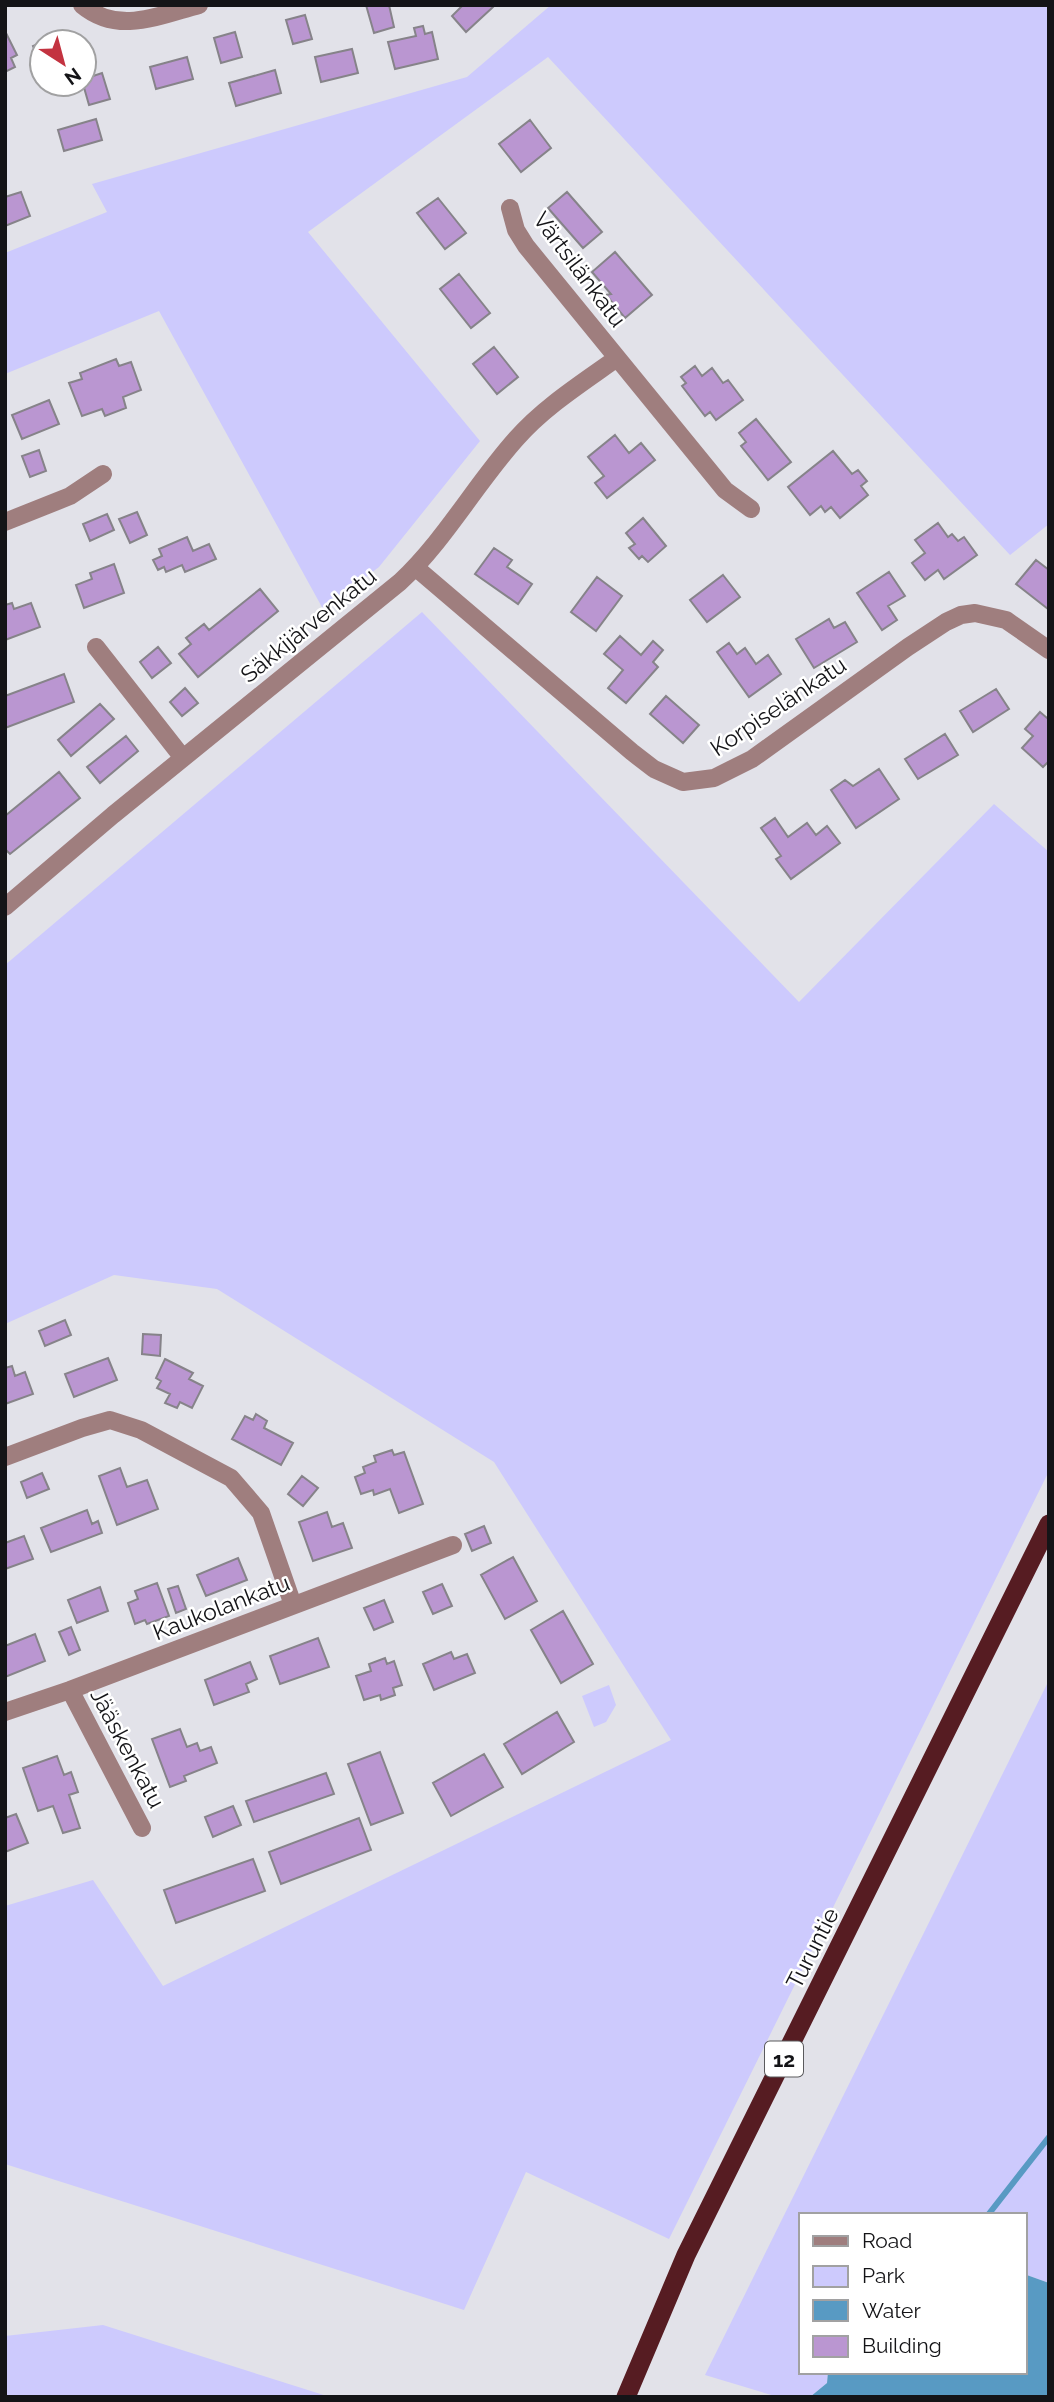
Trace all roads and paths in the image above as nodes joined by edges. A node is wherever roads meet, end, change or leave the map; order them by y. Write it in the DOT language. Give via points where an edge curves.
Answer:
graph roads {
  1 [pos="82,5"];
  2 [pos="199,5"];
  3 [pos="510,208"];
  4 [pos="617,358"];
  5 [pos="103,474"];
  6 [pos="751,509"];
  7 [pos="5,522"];
  8 [pos="415,567"];
  9 [pos="96,647"];
  10 [pos="1049,650"];
  11 [pos="183,758"];
  12 [pos="5,908"];
  13 [pos="5,1457"];
  14 [pos="1049,1524"];
  15 [pos="453,1545"];
  16 [pos="293,1605"];
  17 [pos="70,1690"];
  18 [pos="5,1712"];
  19 [pos="142,1828"];
  20 [pos="626,2397"];
  1 -- 2 [label="street" via="109,21 130,22"];
  3 -- 4 [label="street, Värtsilänkatu" via="526,246"];
  4 -- 6 [label="street, Värtsilänkatu" via="725,490"];
  4 -- 8 [label="street, Säkkijärvenkatu" via="518,436"];
  5 -- 7 [label="street" via="70,496"];
  8 -- 10 [label="street, Korpiselänkatu" via="632,752 683,782 715,778 752,759 908,647 961,615 975,613 1006,620"];
  8 -- 11 [label="street, Säkkijärvenkatu"];
  9 -- 11 [label="street"];
  11 -- 12 [label="street, Säkkijärvenkatu"];
  13 -- 16 [label="street" via="110,1420 141,1430 231,1478 261,1513"];
  14 -- 20 [label="highway, Turuntie / 12" via="686,2255"];
  15 -- 16 [label="street, Kaukolankatu"];
  16 -- 17 [label="street, Kaukolankatu"];
  17 -- 18 [label="street, Kaukolankatu"];
  17 -- 19 [label="street, Jääskenkatu"];
}
